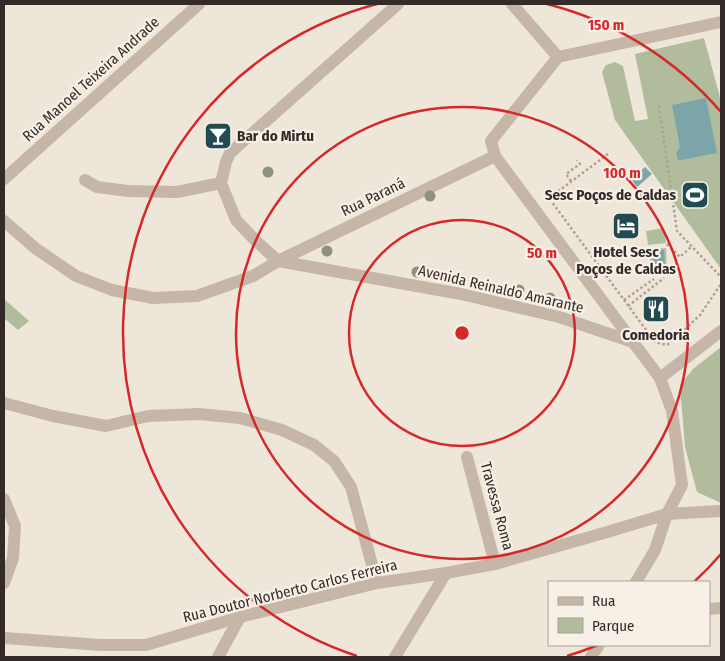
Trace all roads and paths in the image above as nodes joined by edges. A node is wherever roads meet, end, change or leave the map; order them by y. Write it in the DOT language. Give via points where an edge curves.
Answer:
graph roads {
  1 [pos="199,4"];
  2 [pos="398,4"];
  3 [pos="512,4"];
  4 [pos="721,22"];
  5 [pos="558,57"];
  6 [pos="659,106"];
  7 [pos="608,154"];
  8 [pos="495,156"];
  9 [pos="577,160"];
  10 [pos="4,179"];
  11 [pos="86,180"];
  12 [pos="571,182"];
  13 [pos="221,183"];
  14 [pos="4,221"];
  15 [pos="668,244"];
  16 [pos="692,246"];
  17 [pos="278,261"];
  18 [pos="721,277"];
  19 [pos="664,278"];
  20 [pos="654,279"];
  21 [pos="721,284"];
  22 [pos="624,300"];
  23 [pos="628,306"];
  24 [pos="721,331"];
  25 [pos="681,333"];
  26 [pos="686,338"];
  27 [pos="632,342"];
  28 [pos="660,378"];
  29 [pos="4,403"];
  30 [pos="467,457"];
  31 [pos="4,499"];
  32 [pos="721,511"];
  33 [pos="667,514"];
  34 [pos="495,564"];
  35 [pos="446,573"];
  36 [pos="637,581"];
  37 [pos="4,583"];
  38 [pos="377,583"];
  39 [pos="240,618"];
  40 [pos="4,638"];
  41 [pos="598,646"];
  42 [pos="218,657"];
  43 [pos="395,657"];
  44 [pos="591,657"];
  1 -- 10 [label="street, Rua Manoel Teixeira Andrade"];
  2 -- 13 [label="street" via="230,153"];
  3 -- 5 [label="street"];
  4 -- 5 [label="street"];
  5 -- 8 [label="street" via="491,141"];
  6 -- 16 [label="path" via="677,231"];
  7 -- 12 [label="path"];
  8 -- 17 [label="street, Rua Paraná"];
  8 -- 27 [label="street"];
  9 -- 12 [label="path" via="580,164 566,174"];
  11 -- 13 [label="street" via="97,187 128,191 177,192"];
  12 -- 22 [label="path" via="549,198"];
  13 -- 17 [label="street" via="236,220"];
  14 -- 17 [label="street, Rua Paraná" via="35,248 76,276 112,290 153,298 197,296 253,276"];
  15 -- 16 [label="path" via="680,257"];
  16 -- 18 [label="path"];
  17 -- 27 [label="street, Avenida Reinaldo Amarante" via="478,298 559,317"];
  19 -- 23 [label="path"];
  20 -- 22 [label="path"];
  21 -- 25 [label="path" via="700,315"];
  22 -- 23 [label="path"];
  23 -- 25 [label="path" via="655,342 667,345"];
  24 -- 28 [label="street"];
  25 -- 26 [label="path"];
  27 -- 28 [label="street"];
  28 -- 33 [label="street" via="672,411 682,485"];
  29 -- 38 [label="street" via="106,426 148,416 199,414 240,418 282,430 314,445 334,461 351,487"];
  30 -- 34 [label="street, Travessa Roma"];
  31 -- 37 [label="street" via="16,526 13,558"];
  32 -- 33 [label="street, Rua Doutor Norberto Carlos Ferreira"];
  33 -- 34 [label="street, Rua Doutor Norberto Carlos Ferreira"];
  33 -- 36 [label="street" via="655,550"];
  34 -- 35 [label="street, Rua Doutor Norberto Carlos Ferreira"];
  35 -- 38 [label="street, Rua Doutor Norberto Carlos Ferreira"];
  35 -- 43 [label="street"];
  38 -- 39 [label="street, Rua Doutor Norberto Carlos Ferreira"];
  39 -- 40 [label="street, Rua Doutor Norberto Carlos Ferreira" via="146,644"];
  39 -- 42 [label="street"];
  41 -- 44 [label="street"];
}
